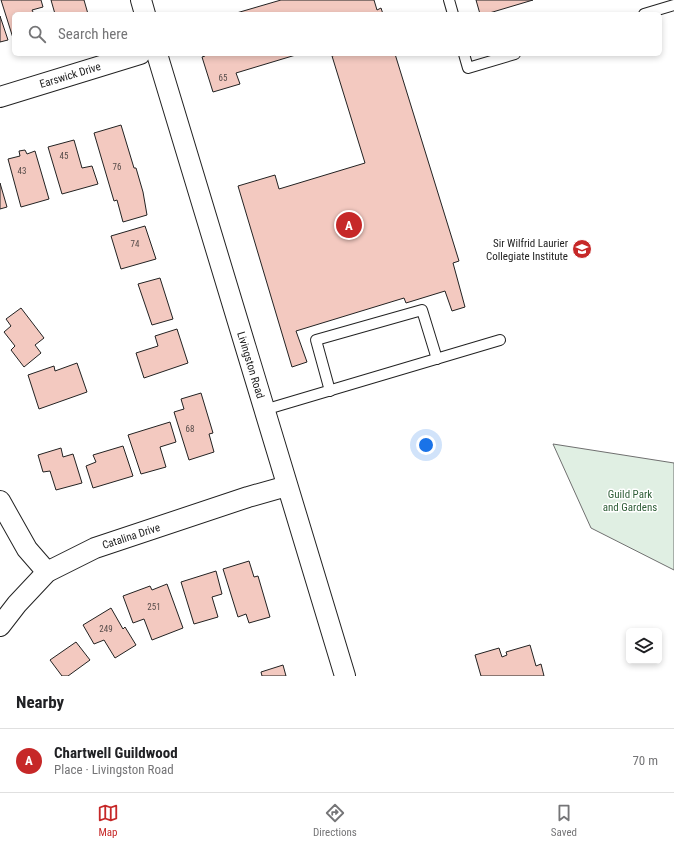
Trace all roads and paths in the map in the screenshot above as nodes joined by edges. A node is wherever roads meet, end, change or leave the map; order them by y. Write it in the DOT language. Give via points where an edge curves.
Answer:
graph roads {
  1 [pos="141,0"];
  2 [pos="449,0"];
  3 [pos="674,5"];
  4 [pos="144,12"];
  5 [pos="452,12"];
  6 [pos="651,12"];
  7 [pos="133,56"];
  8 [pos="158,56"];
  9 [pos="465,56"];
  10 [pos="508,56"];
  11 [pos="0,96"];
  12 [pos="500,340"];
  13 [pos="437,359"];
  14 [pos="330,391"];
  15 [pos="264,410"];
  16 [pos="287,486"];
  17 [pos="0,501"];
  18 [pos="46,572"];
  19 [pos="0,626"];
  20 [pos="345,676"];
  1 -- 4 [label="street"];
  2 -- 5 [label="lane"];
  3 -- 6 [label="lane"];
  7 -- 11 [label="street, Earswick Drive"];
  8 -- 15 [label="street, Livingston Road"];
  9 -- 10 [label="lane" via="468,68"];
  12 -- 13 [label="lane"];
  13 -- 14 [label="lane"];
  13 -- 14 [label="lane" via="422,310 316,340"];
  14 -- 15 [label="lane"];
  15 -- 16 [label="street, Livingston Road"];
  16 -- 18 [label="street, Catalina Drive" via="95,548"];
  16 -- 20 [label="street, Livingston Road"];
  17 -- 18 [label="street" via="27,549"];
  18 -- 19 [label="street, Catalina Drive"];
}
